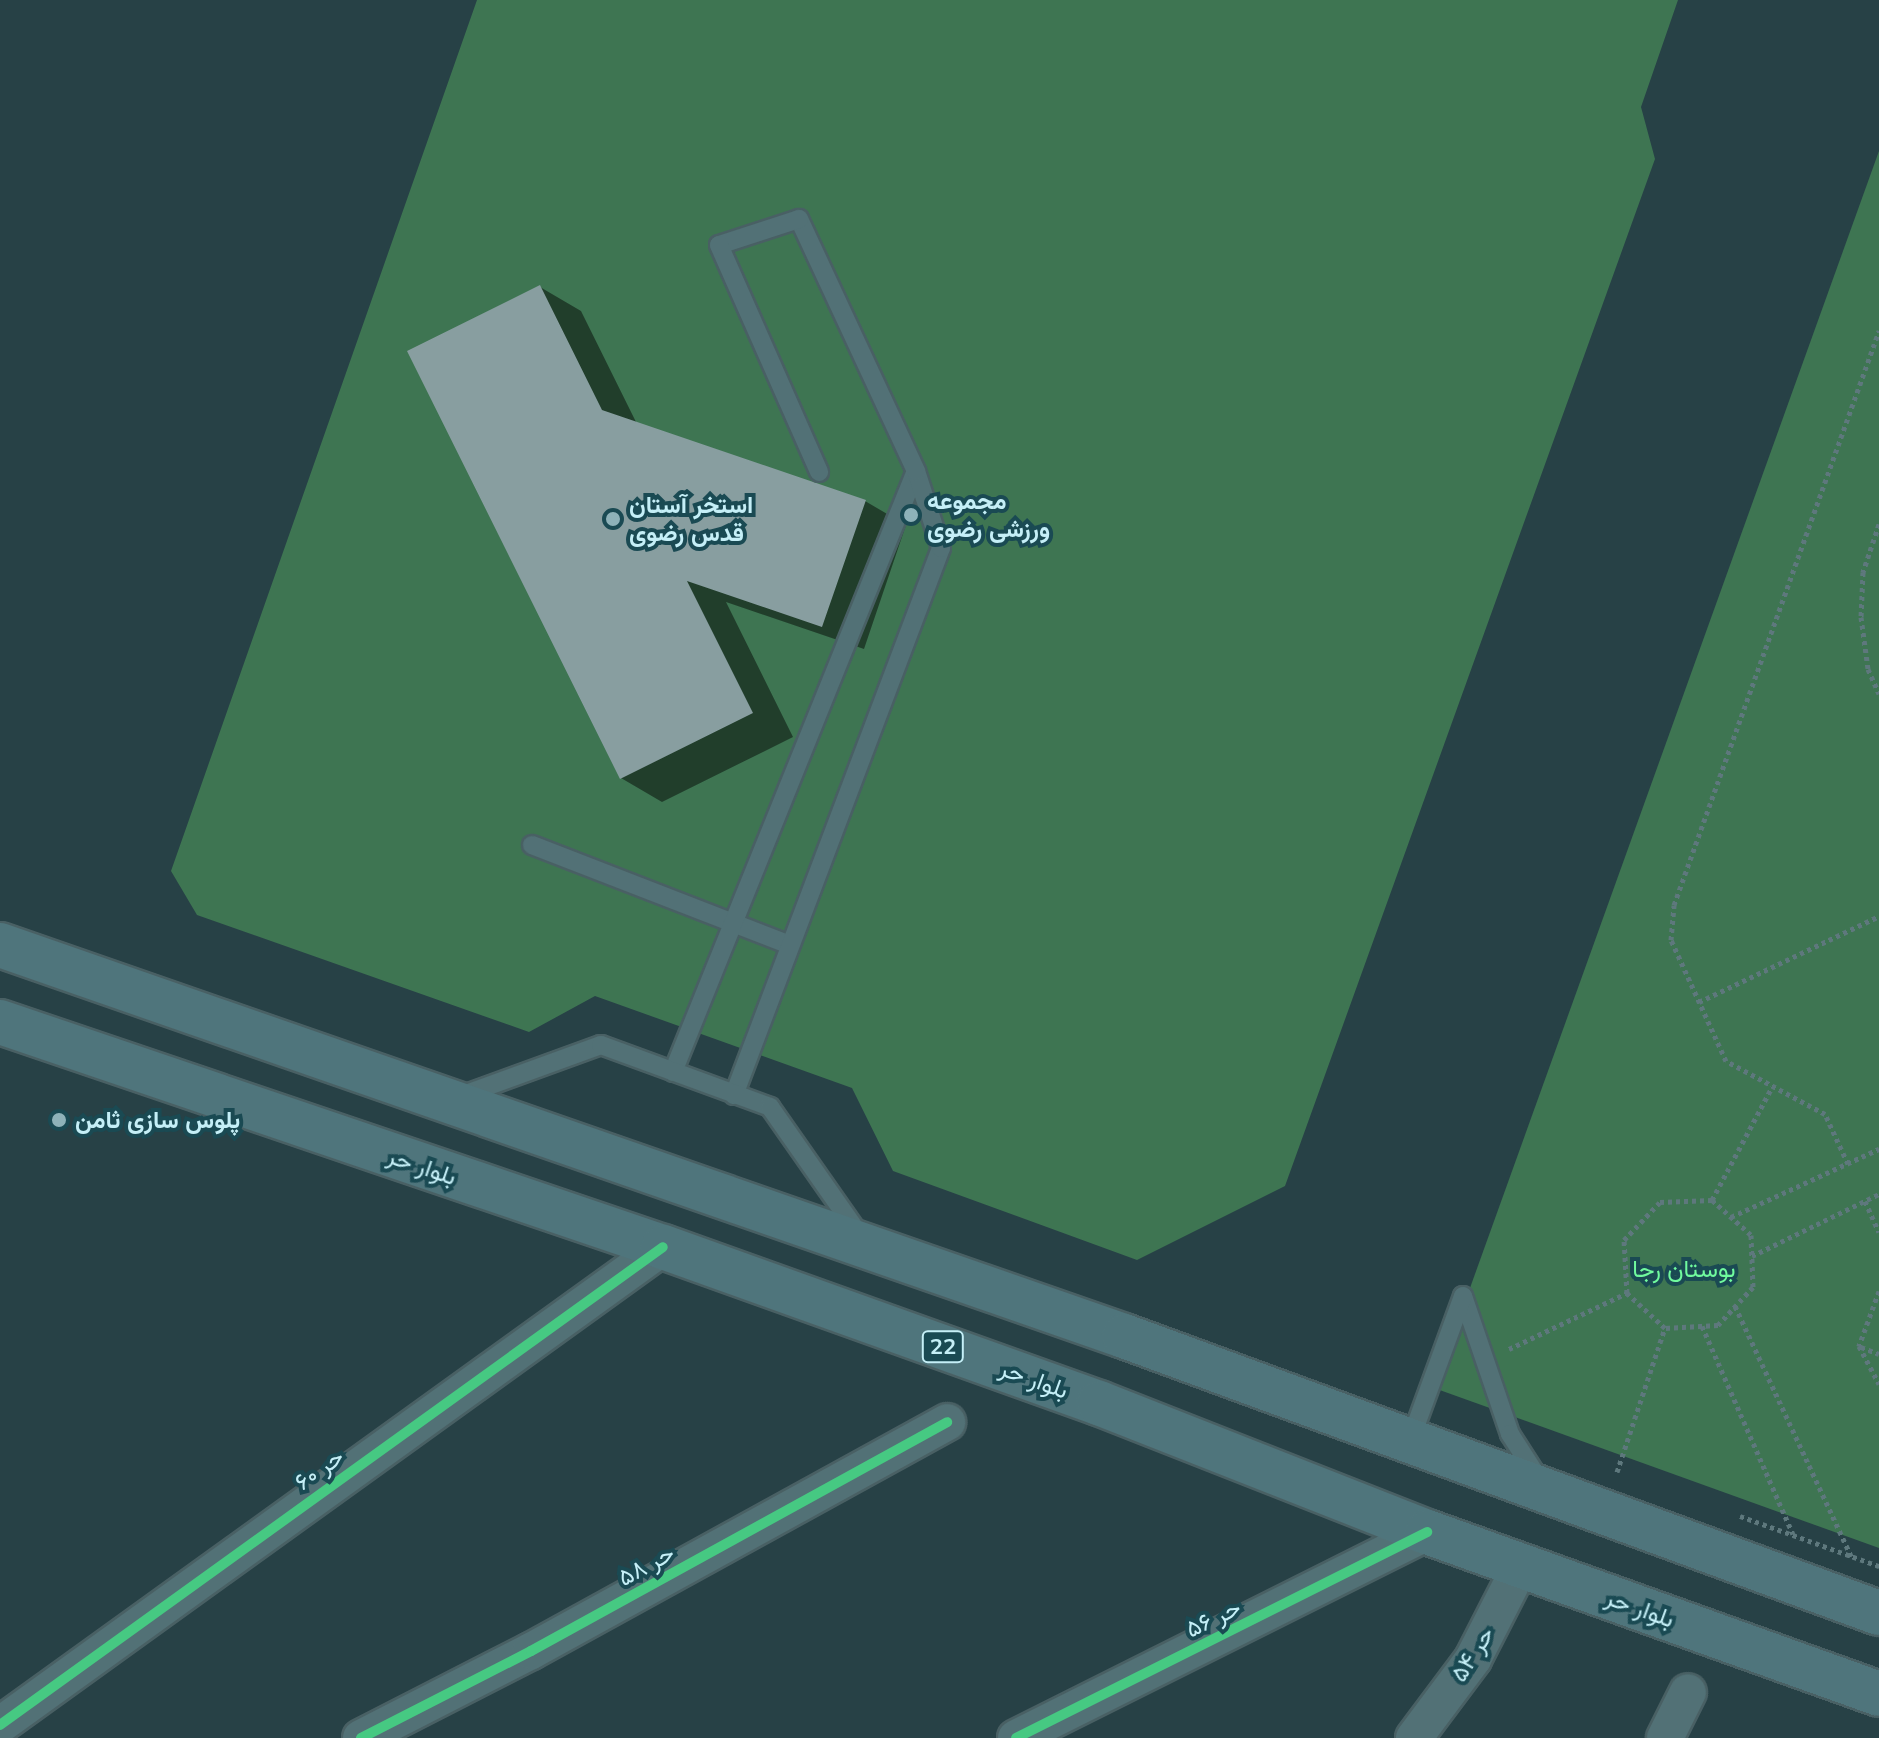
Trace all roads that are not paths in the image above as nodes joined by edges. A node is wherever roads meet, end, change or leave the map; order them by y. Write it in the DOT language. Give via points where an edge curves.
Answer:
graph roads {
  1 [pos="916,471"];
  2 [pos="819,472"];
  3 [pos="532,845"];
  4 [pos="733,923"];
  5 [pos="0,945"];
  6 [pos="790,945"];
  7 [pos="0,1022"];
  8 [pos="673,1072"];
  9 [pos="734,1095"];
  10 [pos="444,1102"];
  11 [pos="663,1247"];
  12 [pos="870,1249"];
  13 [pos="1124,1336"];
  14 [pos="1099,1403"];
  15 [pos="947,1422"];
  16 [pos="1410,1441"];
  17 [pos="1546,1491"];
  18 [pos="1427,1532"];
  19 [pos="1521,1565"];
  20 [pos="1879,1613"];
  21 [pos="1688,1692"];
  22 [pos="1879,1694"];
  23 [pos="0,1725"];
  24 [pos="361,1738"];
  25 [pos="1016,1738"];
  26 [pos="1414,1738"];
  27 [pos="1665,1738"];
  1 -- 2 [label="lane" via="799,219 719,245"];
  1 -- 4 [label="lane"];
  1 -- 6 [label="lane" via="941,548"];
  3 -- 4 [label="lane"];
  4 -- 6 [label="lane"];
  4 -- 8 [label="lane"];
  5 -- 10 [label="main road"];
  6 -- 9 [label="lane"];
  7 -- 11 [label="main road, بلوار حر / 22"];
  8 -- 9 [label="lane"];
  8 -- 10 [label="lane" via="601,1045"];
  9 -- 12 [label="lane" via="770,1107"];
  10 -- 12 [label="main road"];
  11 -- 14 [label="main road, بلوار حر / 22"];
  11 -- 23 [label="street, حر ۶۰"];
  12 -- 13 [label="main road"];
  13 -- 14 [label="main road"];
  13 -- 16 [label="main road"];
  14 -- 18 [label="main road, بلوار حر / 22"];
  15 -- 24 [label="street, حر ۵۸" via="531,1651"];
  16 -- 17 [label="main road"];
  16 -- 17 [label="lane" via="1463,1296 1510,1434"];
  17 -- 20 [label="main road"];
  18 -- 19 [label="main road, بلوار حر / 22"];
  18 -- 25 [label="street, حر ۵۶"];
  19 -- 22 [label="main road, بلوار حر / 22"];
  19 -- 26 [label="street, حر ۵۴" via="1473,1659"];
  21 -- 27 [label="street"];
}
